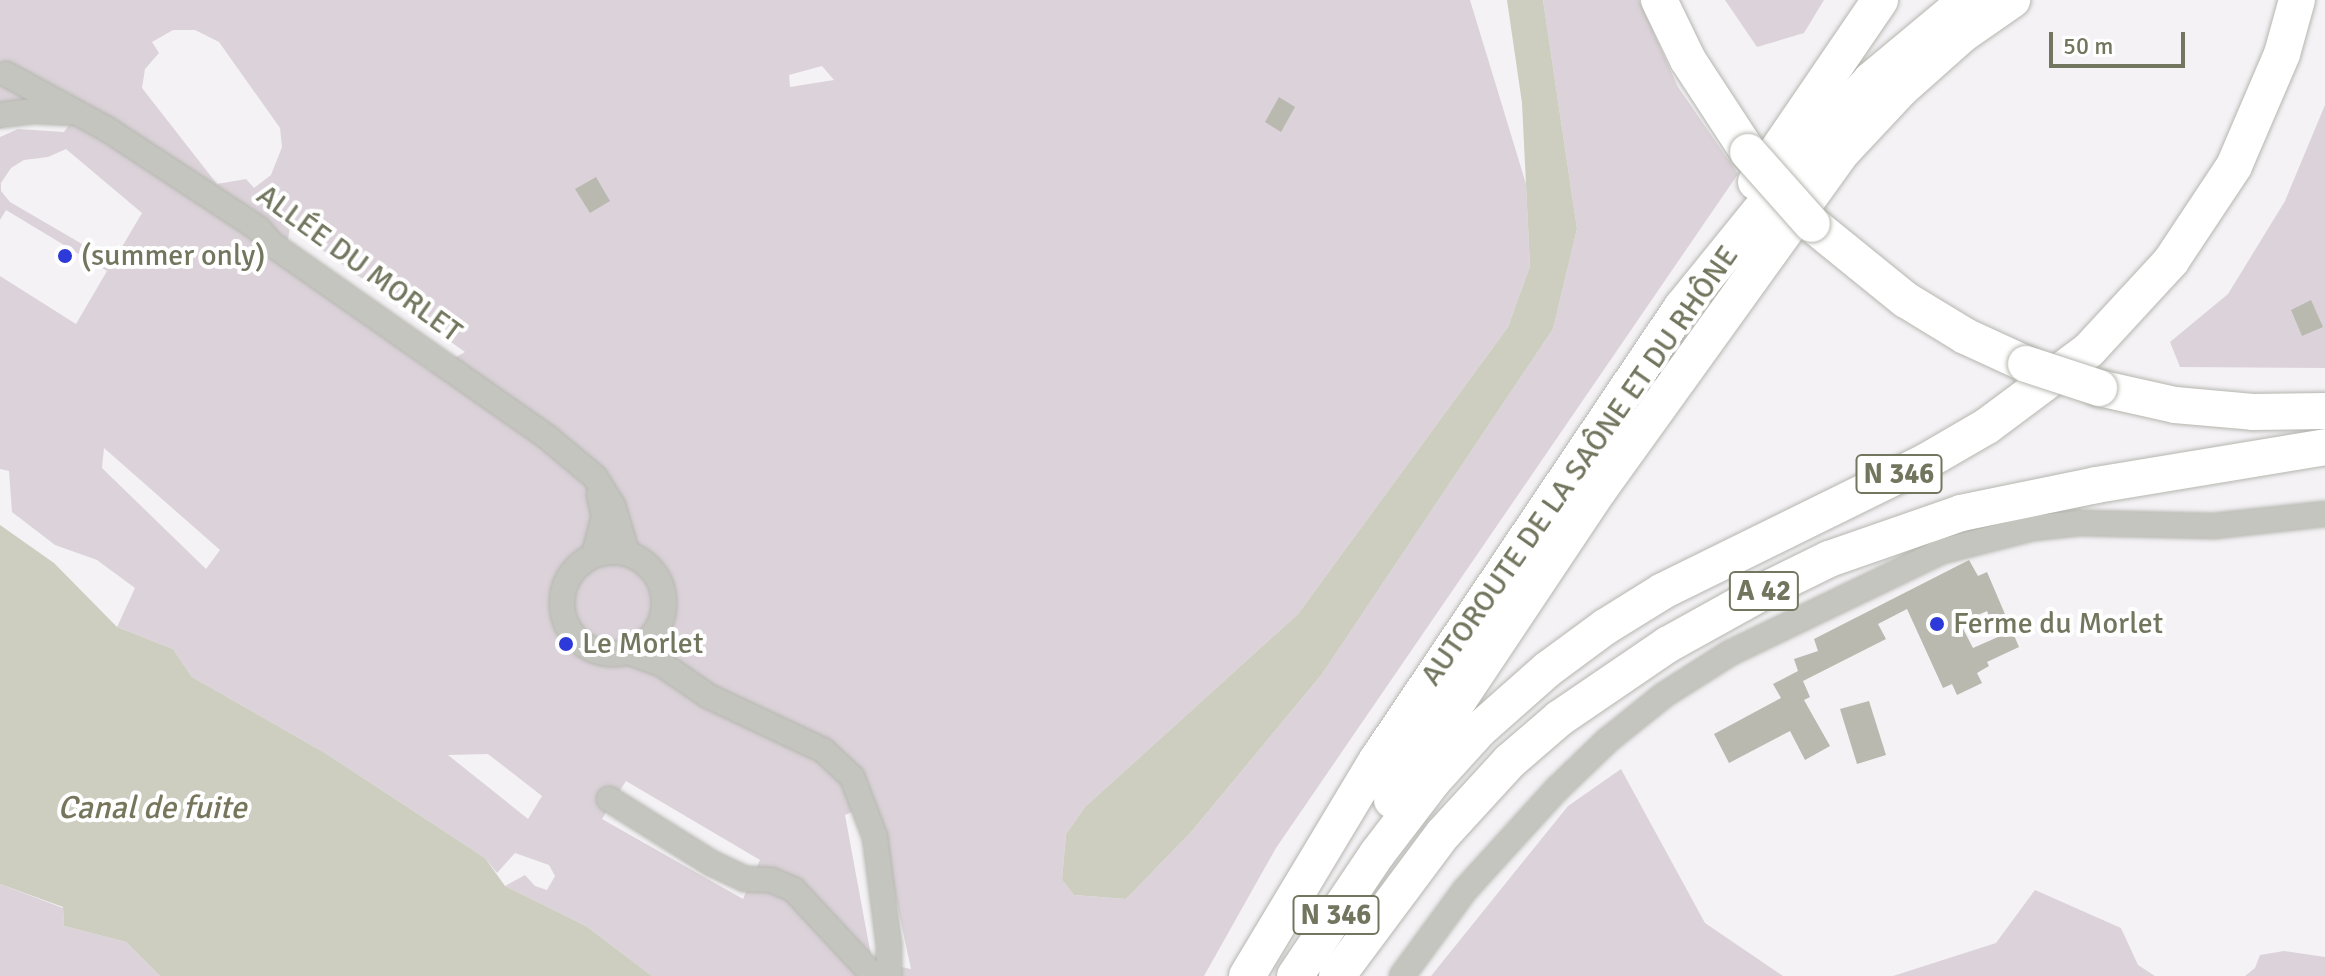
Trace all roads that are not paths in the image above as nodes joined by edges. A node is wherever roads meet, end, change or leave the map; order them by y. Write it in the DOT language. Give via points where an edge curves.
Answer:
graph roads {
  1 [pos="1659,0"];
  2 [pos="1880,0"];
  3 [pos="1967,0"];
  4 [pos="2012,0"];
  5 [pos="2297,0"];
  6 [pos="3,67"];
  7 [pos="0,113"];
  8 [pos="78,113"];
  9 [pos="1682,307"];
  10 [pos="2325,411"];
  11 [pos="2325,447"];
  12 [pos="595,477"];
  13 [pos="2325,514"];
  14 [pos="627,553"];
  15 [pos="594,555"];
  16 [pos="660,625"];
  17 [pos="628,652"];
  18 [pos="663,665"];
  19 [pos="1548,669"];
  20 [pos="609,799"];
  21 [pos="1377,854"];
  22 [pos="874,976"];
  23 [pos="889,976"];
  24 [pos="1247,976"];
  25 [pos="1295,976"];
  26 [pos="1315,976"];
  27 [pos="1337,976"];
  28 [pos="1402,976"];
  1 -- 10 [label="highway, bridge" via="1709,95 1748,152 1812,224 1906,300 2026,364 2099,388 2175,405"];
  2 -- 9 [label="highway" via="1701,262"];
  3 -- 9 [label="highway, AUTOROUTE DE LA SAÔNE ET DU RHÔNE" via="1871,80"];
  4 -- 21 [label="highway" via="1963,34 1901,89 1843,151 1608,477 1429,742 1377,824"];
  5 -- 19 [label="highway, N 346" via="2282,54 2234,166 2171,261 2089,350 1987,426 1663,591"];
  6 -- 7 [label="street" via="6,96"];
  6 -- 8 [label="street, ALLÉE DU MORLET"];
  7 -- 8 [label="street, ALLÉE DU MORLET"];
  8 -- 12 [label="street, ALLÉE DU MORLET" via="258,228 273,245 547,437"];
  9 -- 24 [label="highway, AUTOROUTE DE LA SAÔNE ET DU RHÔNE" via="1377,760"];
  11 -- 27 [label="highway, A 42" via="1961,513 1829,559 1768,589 1667,645 1560,718 1510,761 1443,834"];
  12 -- 14 [label="street, ALLÉE DU MORLET" via="613,506"];
  12 -- 15 [label="street" via="604,516"];
  13 -- 28 [label="street" via="2214,526 2079,523 2033,528 1942,551 1730,653 1664,695 1548,799 1465,890"];
  14 -- 15 [label="street"];
  14 -- 16 [label="street" via="652,569 662,585 665,608"];
  15 -- 17 [label="street" via="567,580 564,618 586,646 602,653"];
  16 -- 17 [label="street" via="644,645"];
  16 -- 18 [label="street"];
  17 -- 18 [label="street"];
  18 -- 23 [label="street" via="708,696 823,750 852,777 875,837"];
  19 -- 21 [label="highway, N 346" via="1479,730"];
  19 -- 26 [label="highway, N 346" via="1538,695 1481,754 1373,884"];
  20 -- 22 [label="street" via="711,863 745,879 771,880 794,890"];
  21 -- 25 [label="highway, N 346"];
}
